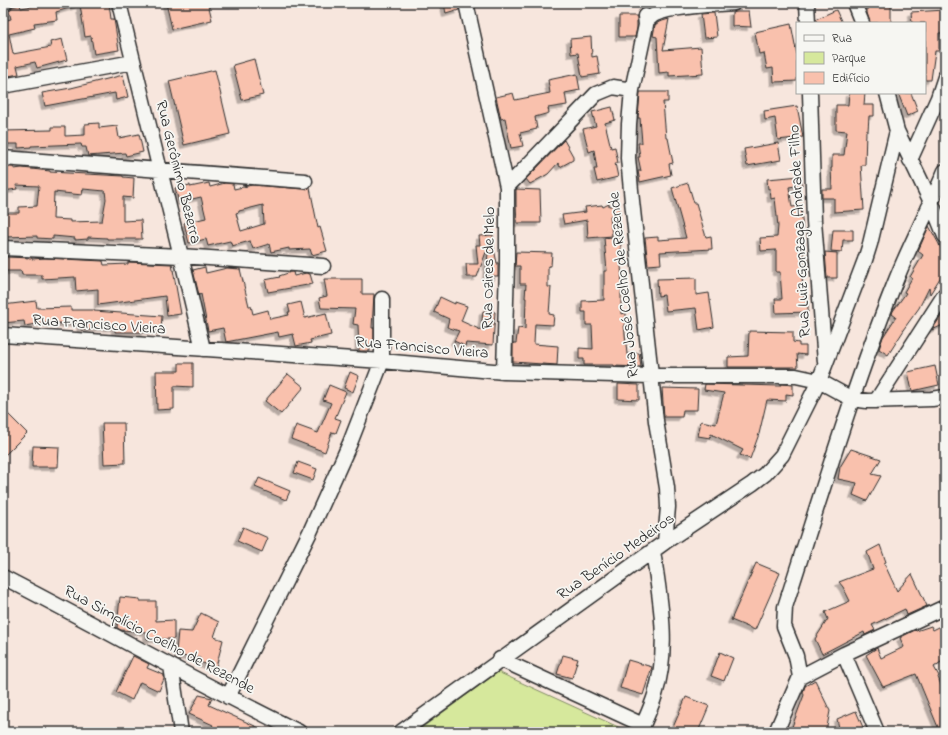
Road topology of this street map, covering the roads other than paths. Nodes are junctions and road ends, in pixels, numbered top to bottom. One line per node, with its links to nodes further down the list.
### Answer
1 (119, 3): 8 (street, Rua Gerônimo Bezerra)
2 (466, 3): 21 (street, Rua Ozires de Melo)
3 (734, 3): 11 (street, Rua José Coelho de Rezende)
4 (808, 3): 6 (street)
5 (854, 3): 7 (street)
6 (808, 22)
7 (862, 22)
8 (133, 62): 10 (street); 18 (street, Rua Gerônimo Bezerra)
9 (945, 77): 14 (street)
10 (3, 86)
11 (632, 90): 21 (street); 34 (street, Rua José Coelho de Rezende)
12 (810, 94): 32 (street, Rua Luiz Gonzaga Andrade Filho)
13 (887, 94): 15 (street)
14 (941, 96): 17 (street)
15 (897, 131): 17 (street); 32 (street, Rua Benício Medeiros)
16 (3, 158): 18 (street)
17 (910, 160): 22 (street)
18 (160, 170): 20 (street); 25 (street, Rua Gerônimo Bezerra)
19 (945, 171): 22 (street)
20 (304, 181)
21 (506, 187): 33 (street, Rua Ozires de Melo)
22 (932, 204): 23 (street); 37 (street)
23 (945, 236)
24 (3, 248): 25 (street)
25 (181, 256): 26 (street); 30 (street, Rua Gerônimo Bezerra)
26 (324, 266)
27 (945, 294): 38 (street)
28 (382, 299): 31 (street)
29 (3, 335): 30 (street, Rua Francisco Vieira)
30 (203, 349): 31 (street, Rua Francisco Vieira)
31 (382, 361): 33 (street, Rua Francisco Vieira); 47 (street)
32 (825, 367): 35 (street, Rua Benício Medeiros)
33 (504, 372): 34 (street, Rua Francisco Vieira)
34 (651, 376): 35 (street, Rua Francisco Vieira); 39 (street, Rua José Coelho de Rezende)
35 (820, 381): 37 (street, Rua Francisco Vieira); 39 (street, Rua Benício Medeiros)
36 (945, 397): 38 (street)
37 (852, 399): 38 (street); 46 (street)
38 (876, 402)
39 (665, 542): 40 (street, Rua Benício Medeiros)
40 (653, 551): 44 (street, Rua Benício Medeiros); 48 (street)
41 (3, 577): 45 (street, Rua Simplício Coelho de Rezende)
42 (945, 607): 43 (street)
43 (844, 654): 46 (street); 53 (street)
44 (500, 660): 48 (street); 51 (street, Rua Benício Medeiros)
45 (171, 666): 47 (street, Rua Simplício Coelho de Rezende); 49 (street)
46 (800, 677): 52 (street)
47 (228, 697): 50 (street, Rua Simplício Coelho de Rezende)
48 (641, 728)
49 (181, 732)
50 (299, 732)
51 (401, 732)
52 (776, 732)
53 (877, 732)

